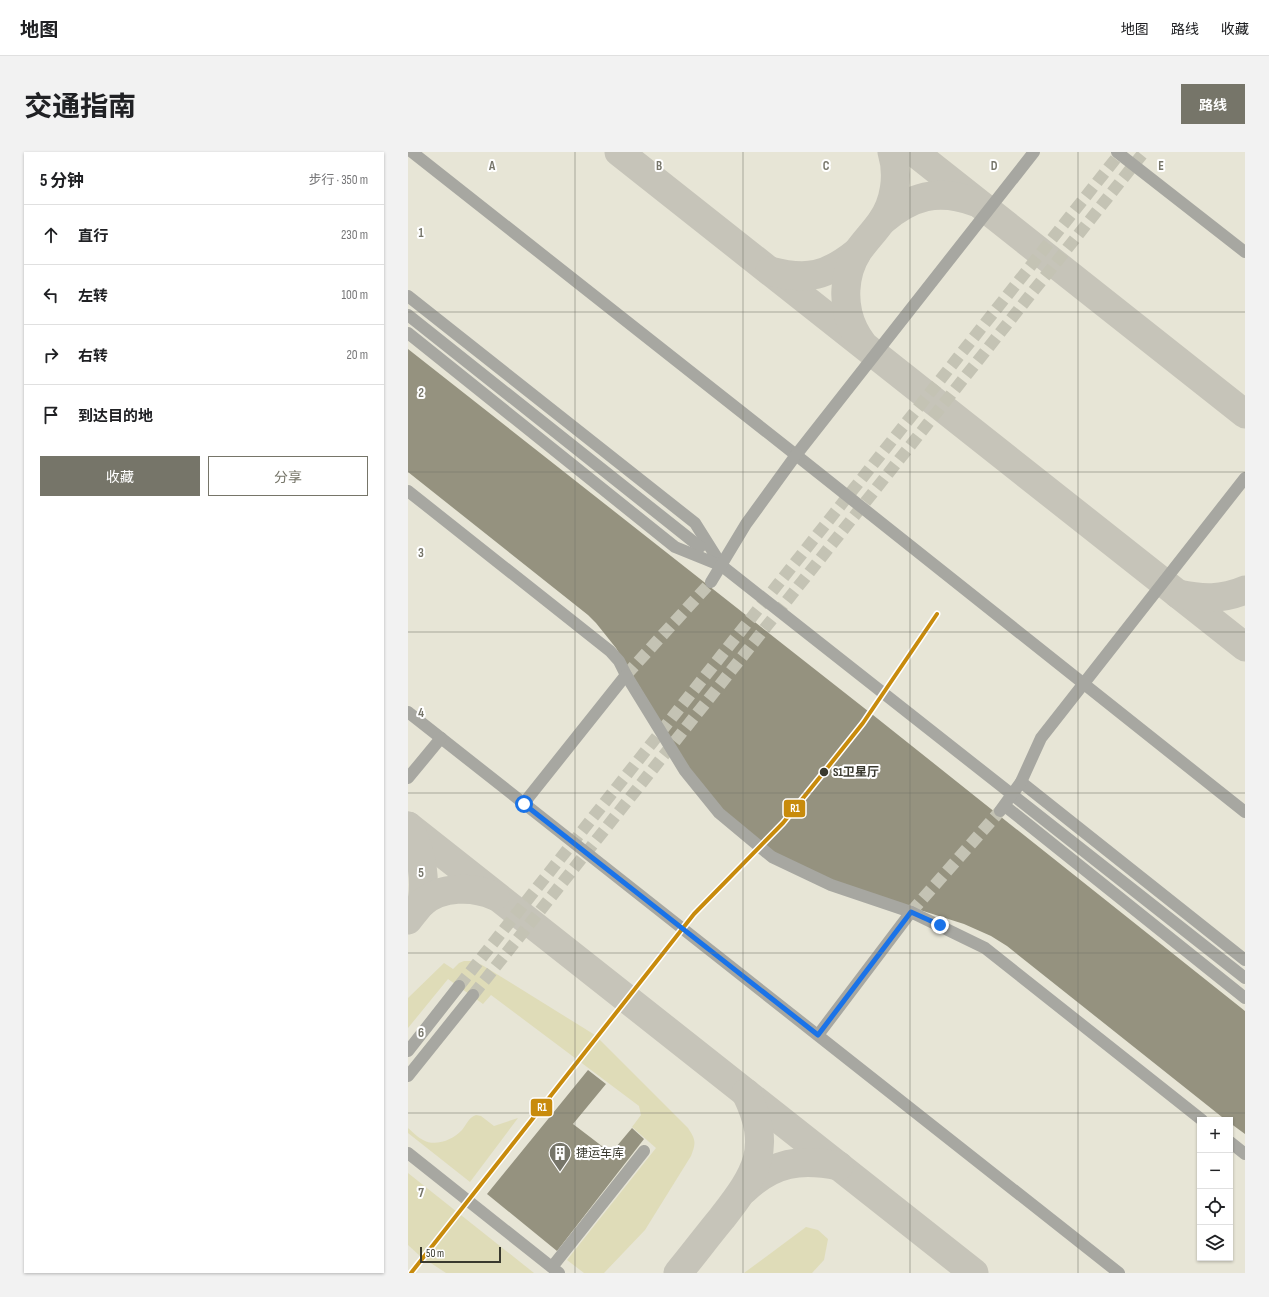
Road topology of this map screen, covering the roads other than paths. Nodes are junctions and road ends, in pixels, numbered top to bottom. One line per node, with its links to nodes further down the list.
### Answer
1 (412, 152): 8 (lane)
2 (1034, 152): 8 (lane)
3 (1117, 152): 4 (lane)
4 (1245, 252)
5 (408, 296): 12 (lane)
6 (408, 315): 11 (lane)
7 (408, 333): 12 (lane)
8 (796, 454): 12 (lane); 15 (lane)
9 (1245, 478): 15 (lane)
10 (408, 491): 14 (lane)
11 (700, 547)
12 (722, 566): 13 (lane); 20 (lane)
13 (711, 582)
14 (626, 675): 21 (lane); 23 (lane)
15 (1083, 684): 19 (lane); 22 (lane)
16 (408, 712): 17 (lane)
17 (440, 738): 18 (lane); 21 (lane)
18 (408, 778)
19 (1021, 782): 20 (lane); 24 (lane)
20 (1013, 794): 25 (lane); 28 (lane)
21 (524, 804): 29 (lane)
22 (1245, 812)
23 (911, 912): 29 (lane); 32 (lane)
24 (1245, 960)
25 (1245, 978)
26 (459, 986): 30 (lane)
27 (472, 995): 31 (lane)
28 (1245, 998)
29 (818, 1035): 38 (lane)
30 (408, 1051)
31 (408, 1076)
32 (1198, 1117)
33 (1233, 1144): 36 (lane)
34 (644, 1151): 37 (lane)
35 (408, 1153): 37 (lane)
36 (1245, 1154)
37 (556, 1270)
38 (1119, 1273)

